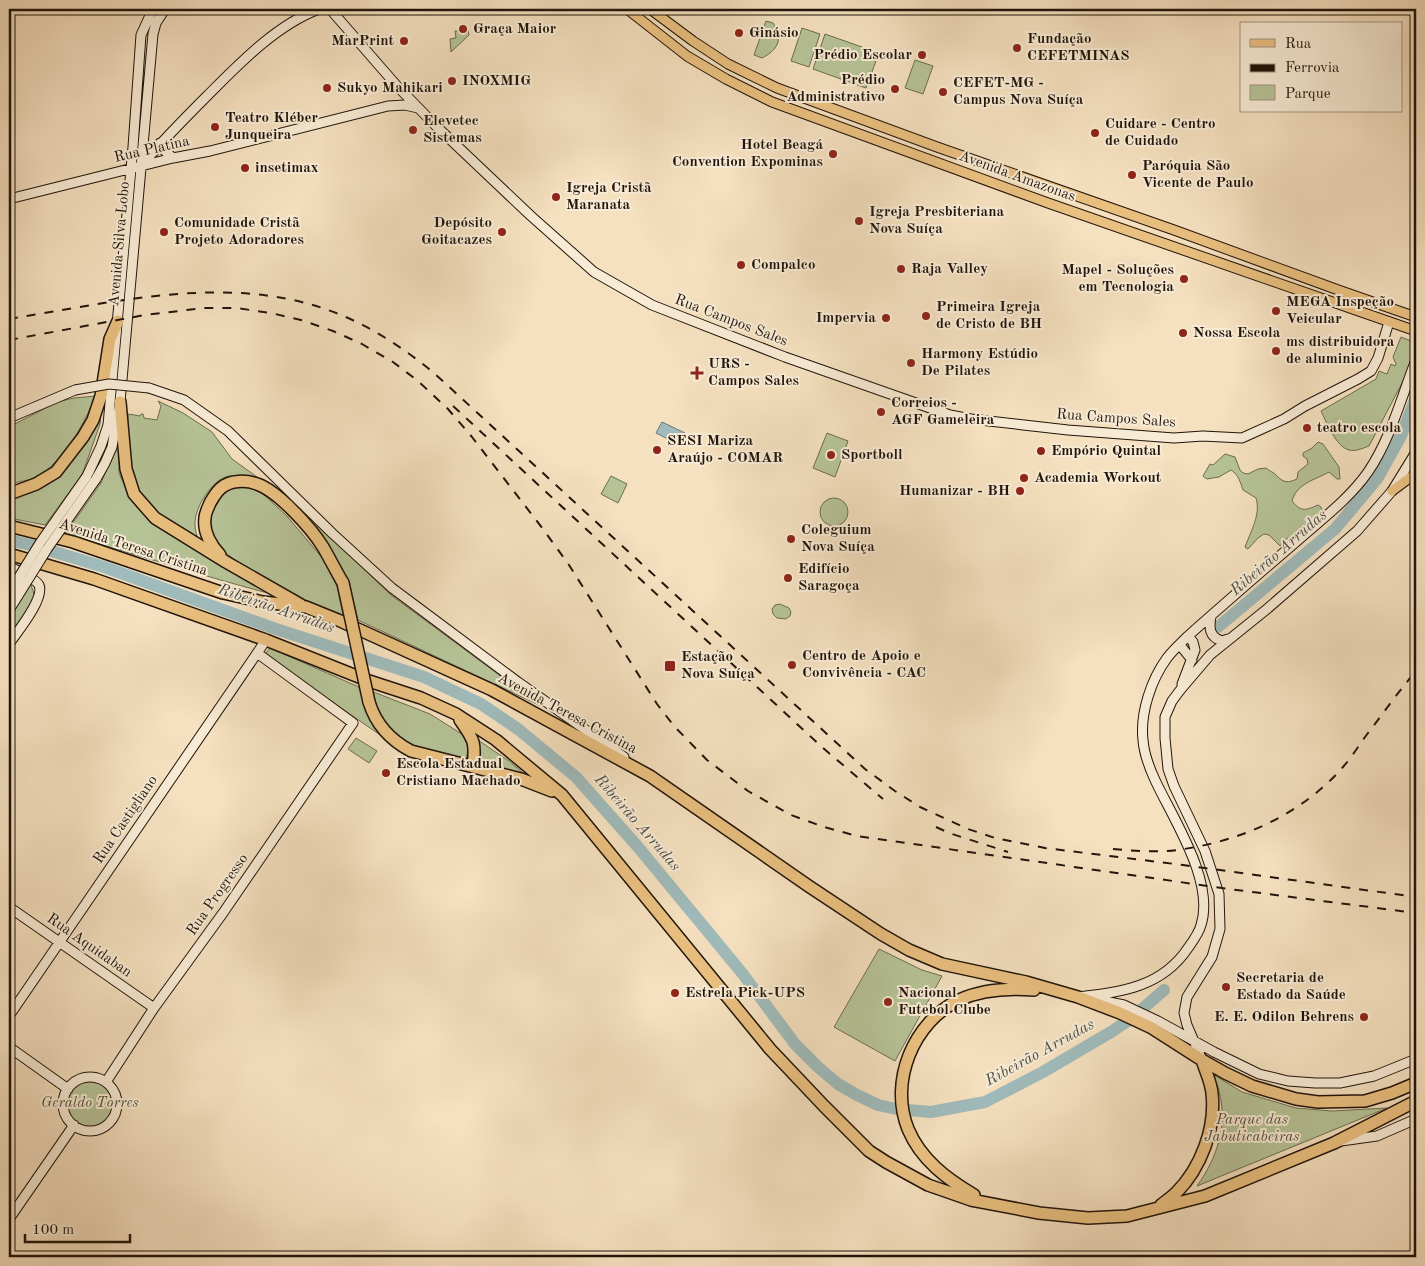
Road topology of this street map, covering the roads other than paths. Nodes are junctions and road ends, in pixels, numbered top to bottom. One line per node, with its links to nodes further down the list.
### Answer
1 (153, 9): 14 (main road, Avenida Silva Lobo)
2 (165, 9): 10 (main road, Avenida Silva Lobo)
3 (319, 9): 11 (main road)
4 (330, 9): 7 (main road, Rua Campos Sales)
5 (627, 9): 18 (main road, Avenida Amazonas)
6 (650, 9): 16 (main road, Avenida Amazonas)
7 (397, 86): 8 (main road); 9 (main road, Rua Campos Sales)
8 (388, 106): 9 (main road, Rua Platina); 12 (main road, Rua Platina)
9 (418, 108): 18 (main road, Rua Campos Sales)
10 (144, 141): 11 (main road); 13 (main road, Avenida Silva Lobo)
11 (160, 143): 12 (main road); 13 (main road)
12 (173, 158): 13 (main road, Rua Platina)
13 (140, 166): 14 (main road, Rua Platina); 21 (main road, Avenida Silva Lobo)
14 (131, 169): 15 (main road, Rua Platina); 17 (main road, Avenida Silva Lobo)
15 (9, 198)
16 (1416, 316)
17 (118, 321): 25 (main road, Avenida Silva Lobo); 26 (highway)
18 (1389, 322): 19 (main road, Avenida Amazonas)
19 (1414, 331)
20 (1416, 360): 37 (main road)
21 (120, 402): 25 (main road, Avenida Silva Lobo); 32 (highway)
22 (9, 418): 48 (main road, bridge)
23 (1416, 452): 28 (main road)
24 (1416, 473): 28 (main road)
25 (91, 478): 34 (main road, bridge); 36 (main road, bridge)
26 (36, 484): 27 (main road); 29 (highway)
27 (9, 487)
28 (1392, 491): 39 (main road)
29 (9, 494)
30 (9, 526): 35 (highway, Avenida Teresa Cristina)
31 (11, 555): 40 (highway)
32 (226, 562): 35 (highway); 47 (highway, bridge)
33 (9, 567): 41 (main road)
34 (9, 593)
35 (306, 608): 48 (highway, Avenida Teresa Cristina)
36 (9, 610)
37 (1211, 616): 38 (main road); 39 (main road)
38 (1188, 636): 42 (main road); 44 (main road)
39 (1231, 638): 45 (main road)
40 (266, 640): 43 (main road, Rua Castigliano); 46 (highway)
41 (9, 644)
42 (1180, 645): 44 (main road); 52 (main road)
43 (257, 654): 51 (main road, Rua Castigliano); 53 (main road, Rua Progresso)
44 (1192, 660): 45 (main road)
45 (1180, 689): 56 (main road)
46 (456, 714): 47 (highway); 49 (highway)
47 (473, 767): 49 (highway)
48 (650, 776): 52 (highway, Avenida Teresa Cristina)
49 (562, 795): 67 (highway)
50 (9, 906): 51 (main road, Rua Aquidaban)
51 (59, 941): 53 (main road, Rua Aquidaban); 54 (main road, Rua Castigliano)
52 (1078, 997): 55 (highway); 67 (highway)
53 (154, 1008): 60 (main road, Rua Progresso)
54 (9, 1016)
55 (1155, 1024): 56 (main road); 59 (highway)
56 (1194, 1041): 58 (main road); 59 (main road)
57 (9, 1047): 62 (main road)
58 (1416, 1059)
59 (1202, 1060): 61 (highway); 68 (highway)
60 (106, 1082): 62 (main road); 65 (main road)
61 (1416, 1083)
62 (68, 1089): 65 (main road)
63 (1416, 1101): 66 (highway)
64 (1416, 1119): 66 (main road)
65 (74, 1125): 69 (main road)
66 (1334, 1143): 68 (highway)
67 (986, 1203): 68 (highway)
68 (1158, 1207)
69 (9, 1220)

